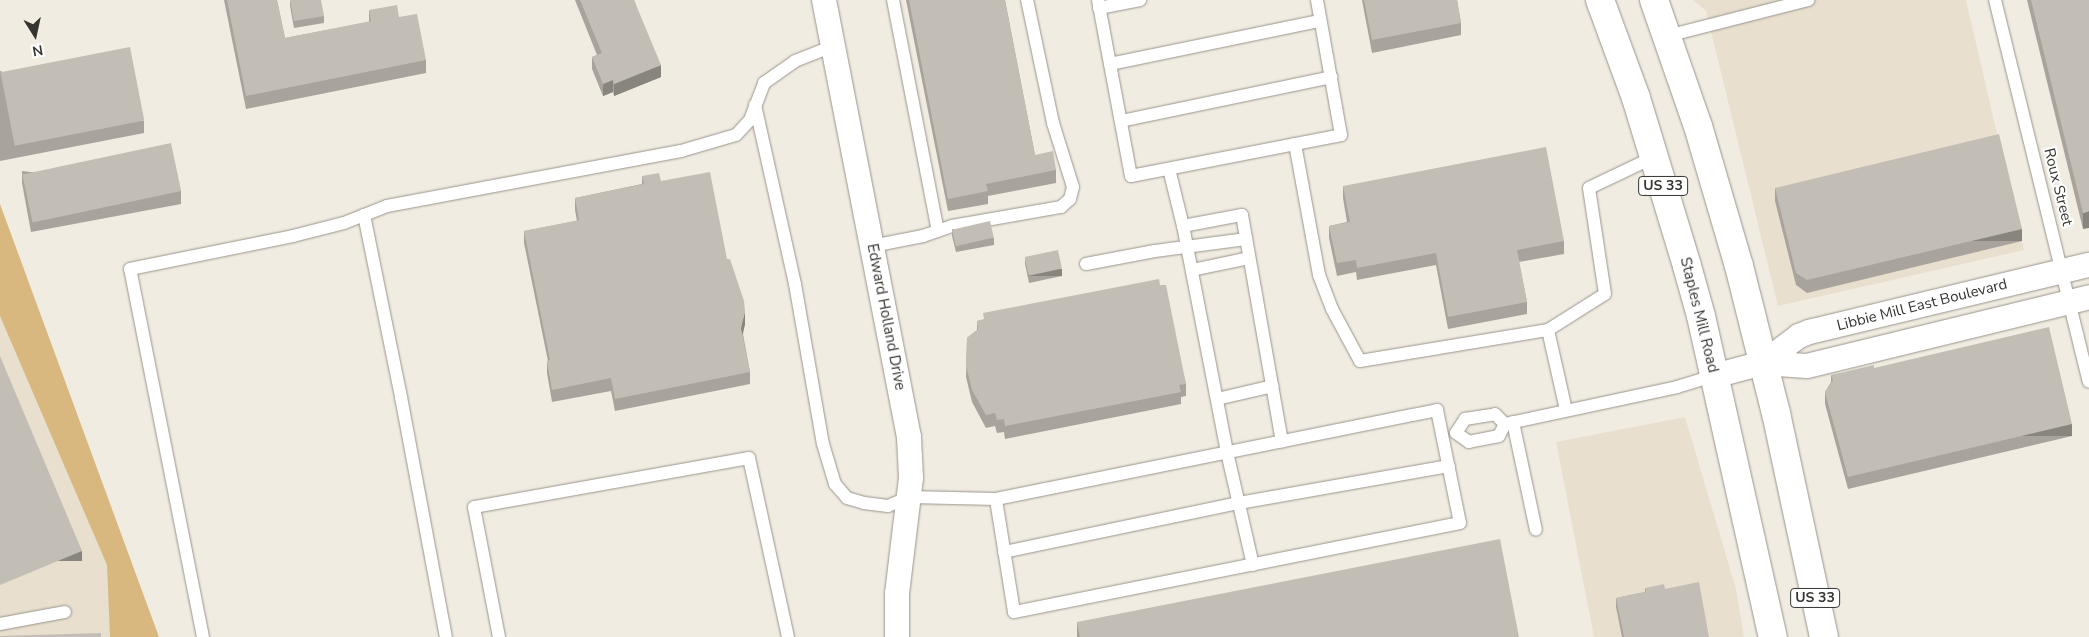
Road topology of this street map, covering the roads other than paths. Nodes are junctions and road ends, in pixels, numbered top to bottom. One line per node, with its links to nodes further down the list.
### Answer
1 (824, 0): 13 (street, Edward Holland Drive)
2 (893, 0): 23 (lane)
3 (1027, 0): 23 (lane)
4 (1140, 0): 10 (lane)
5 (1316, 0): 11 (lane)
6 (1600, 0): 19 (main road, Staples Mill Road / US 33)
7 (1654, 0): 12 (main road, US 33)
8 (1808, 0): 12 (lane)
9 (1995, 0): 31 (lane, Roux Street)
10 (1099, 4): 14 (lane)
11 (1320, 21): 14 (lane); 15 (lane)
12 (1667, 36): 34 (main road, US 33)
13 (833, 46): 16 (lane); 25 (street, Edward Holland Drive)
14 (1110, 64): 17 (lane)
15 (1331, 77): 17 (lane); 18 (lane)
16 (756, 105): 21 (lane); 46 (lane)
17 (1121, 121): 20 (lane)
18 (1295, 144): 20 (lane); 33 (lane)
19 (1654, 157): 33 (lane); 35 (main road, Staples Mill Road / US 33)
20 (1169, 169): 22 (lane)
21 (364, 215): 54 (lane); 55 (lane)
22 (1183, 226): 24 (lane); 26 (lane)
23 (938, 231): 25 (lane)
24 (1246, 239): 26 (lane); 27 (lane)
25 (872, 246): 46 (street, Edward Holland Drive)
26 (1188, 248): 28 (lane); 30 (lane)
27 (1250, 258): 30 (lane); 37 (lane)
28 (1086, 264)
29 (2089, 265): 31 (street, Libbie Mill East Boulevard)
30 (1192, 270): 38 (lane)
31 (2062, 271): 32 (lane, Roux Street); 34 (street, Libbie Mill East Boulevard)
32 (2079, 300): 34 (street, Libbie Mill East Boulevard); 36 (lane, Roux Street)
33 (1548, 330): 39 (lane)
34 (1763, 363): 35 (street, Libbie Mill East Boulevard); 60 (main road, US 33)
35 (1714, 376): 39 (lane); 59 (main road, Staples Mill Road / US 33)
36 (2089, 382)
37 (1273, 386): 38 (lane); 43 (lane)
38 (1217, 399): 44 (lane)
39 (1566, 410): 40 (lane)
40 (1509, 423): 41 (lane); 41 (lane); 49 (lane)
41 (1456, 433): 42 (lane)
42 (1443, 436): 43 (lane); 45 (lane)
43 (1282, 441): 44 (lane)
44 (1227, 452): 47 (lane); 48 (lane)
45 (1449, 466): 48 (lane); 51 (lane)
46 (909, 497): 47 (lane); 58 (street, Edward Holland Drive)
47 (996, 499): 50 (lane)
48 (1239, 503): 50 (lane); 51 (lane)
49 (1536, 530)
50 (1004, 552): 51 (lane)
51 (1253, 565)
52 (65, 612): 53 (lane)
53 (0, 624)
54 (203, 637)
55 (446, 637)
56 (499, 637): 57 (lane)
57 (788, 637)
58 (897, 637)
59 (1773, 637)
60 (1824, 637)

